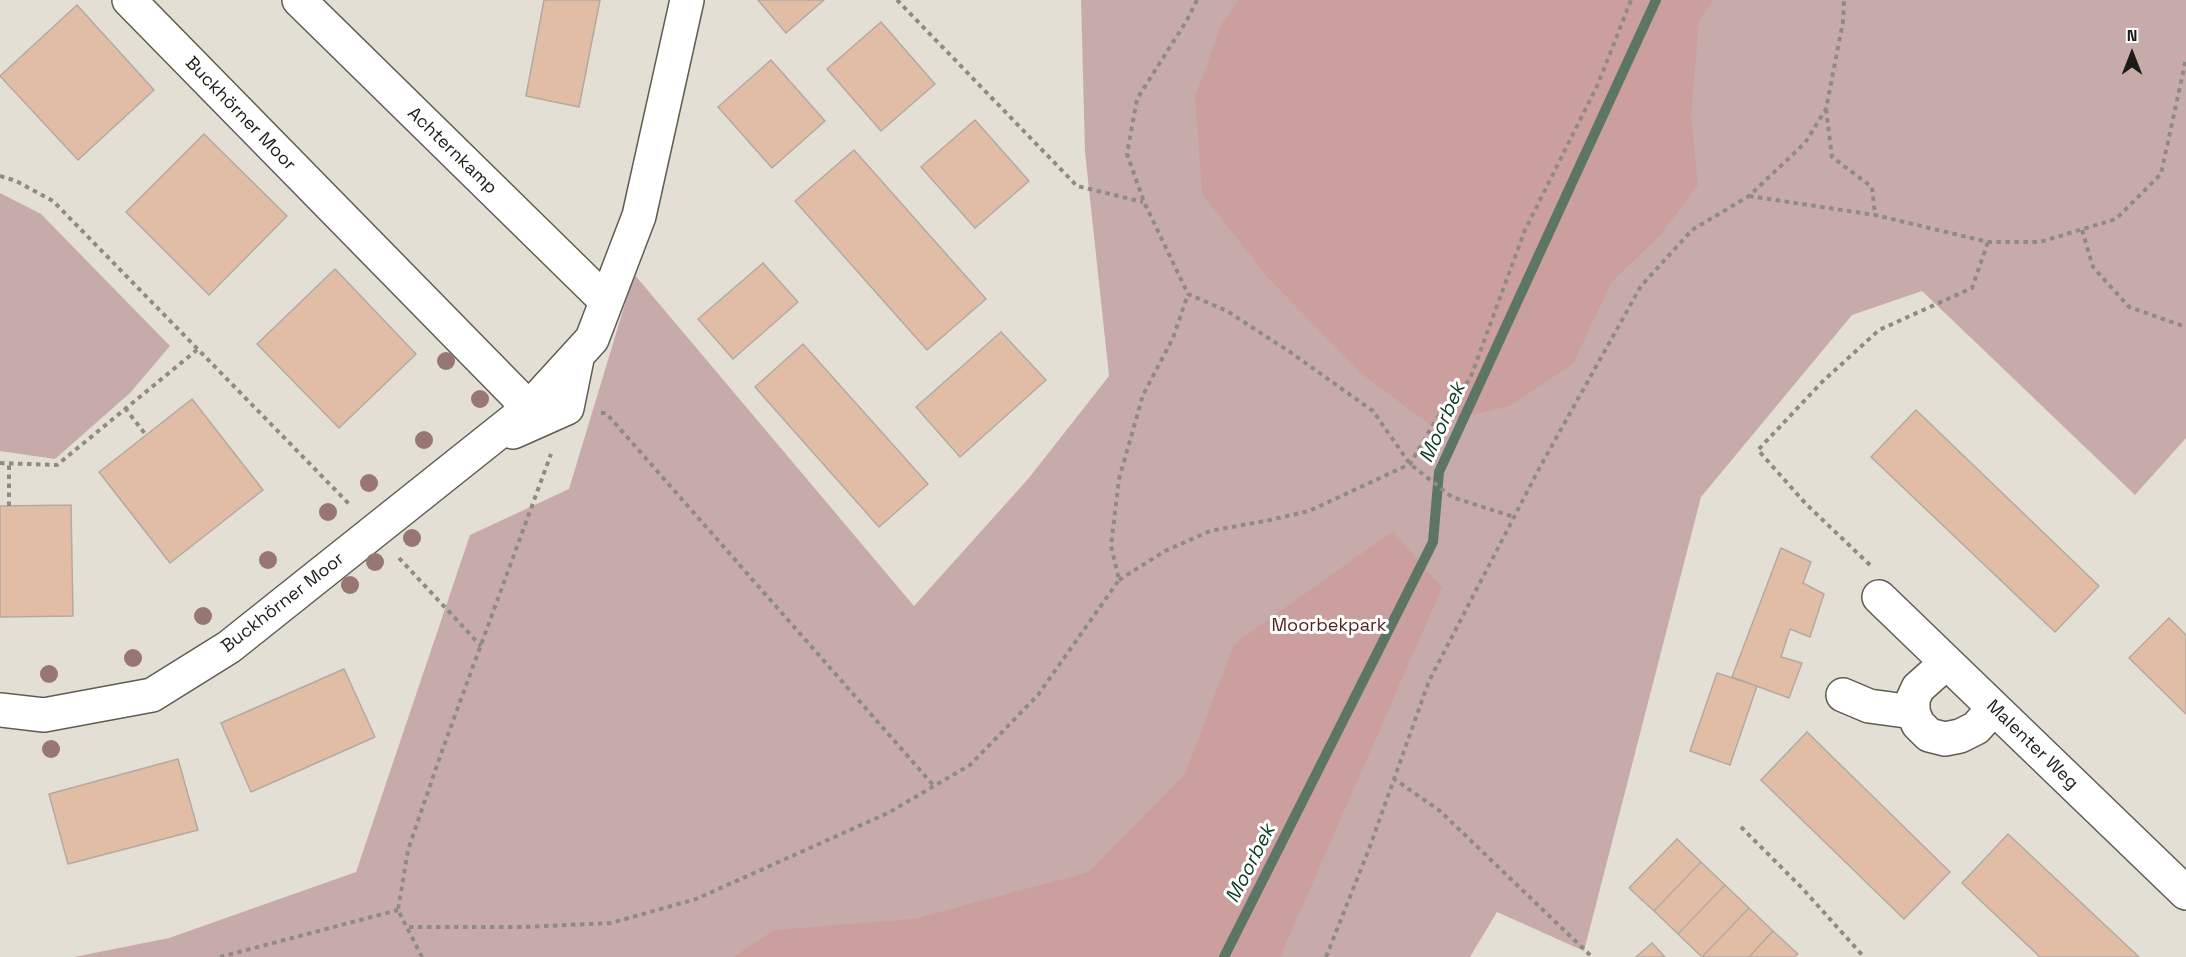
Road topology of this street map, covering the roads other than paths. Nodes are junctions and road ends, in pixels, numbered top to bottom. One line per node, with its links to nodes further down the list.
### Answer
1 (129, 0): 6 (street, Buckhörner Moor)
2 (299, 0): 4 (street, Achternkamp)
3 (687, 0): 4 (street, Buckhörner Moor)
4 (606, 301): 5 (street, Buckhörner Moor)
5 (578, 354): 6 (street, Buckhörner Moor); 7 (street)
6 (529, 408): 7 (street, Buckhörner Moor)
7 (482, 445): 12 (street, Buckhörner Moor)
8 (1879, 597): 9 (street, Malenter Weg)
9 (1946, 663): 11 (street, Malenter Weg); 13 (street)
10 (1843, 695): 13 (street)
11 (1994, 709): 13 (street); 14 (street, Malenter Weg)
12 (0, 710)
13 (1913, 712)
14 (2186, 893)

